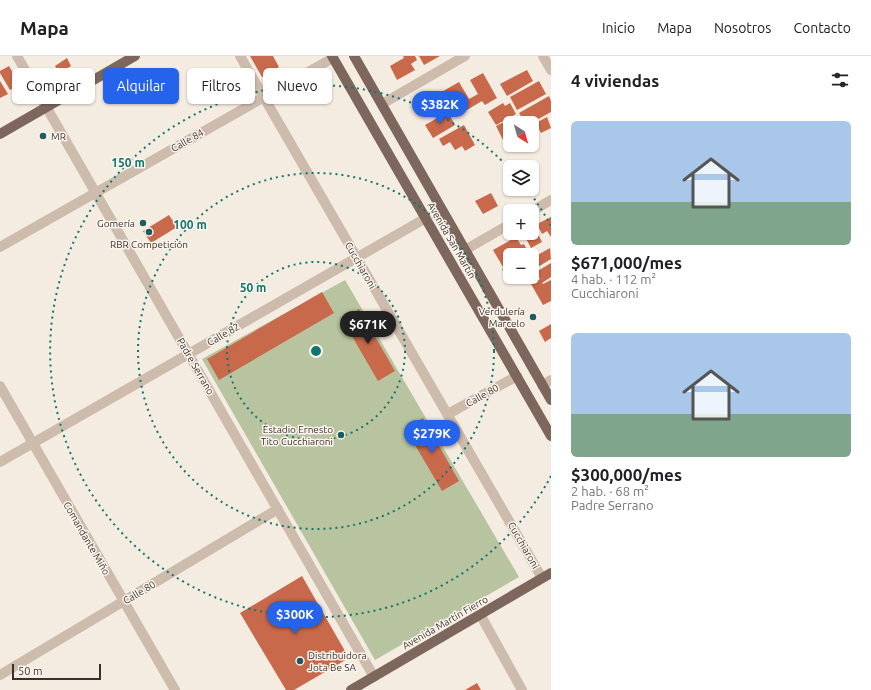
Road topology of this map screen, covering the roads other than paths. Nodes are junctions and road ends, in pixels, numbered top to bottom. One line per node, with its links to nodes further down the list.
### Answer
1 (16, 56): 13 (street, Padre Serrano)
2 (135, 56): 13 (main road)
3 (240, 56): 10 (street, Cucchiaroni)
4 (354, 56): 12 (main road, Avenida San Martín)
5 (465, 56): 12 (street)
6 (543, 56): 9 (street)
7 (332, 57): 8 (street, Calle 84); 18 (main road, Avenida San Martín)
8 (313, 68)
9 (551, 70)
10 (263, 96): 15 (street, Calle 84)
11 (268, 104): 22 (street, Cucchiaroni)
12 (382, 104): 21 (main road, Avenida San Martín)
13 (47, 108): 14 (main road); 15 (street, Padre Serrano)
14 (0, 134)
15 (95, 193): 20 (street, Calle 84); 23 (street, Padre Serrano)
16 (551, 200): 17 (street)
17 (539, 207)
18 (426, 218): 22 (street, Calle 82); 24 (main road, Avenida San Martín)
19 (503, 228): 21 (street)
20 (0, 247)
21 (465, 250): 25 (main road, Avenida San Martín)
22 (356, 257): 23 (street, Calle 82); 28 (street, Cucchiaroni)
23 (188, 354): 30 (street, Calle 82); 32 (street, Padre Serrano)
24 (517, 376): 28 (street, Calle 80); 29 (main road, Avenida San Martín)
25 (547, 382): 27 (main road, Avenida San Martín)
26 (0, 386): 30 (street, Comandante Miño)
27 (551, 400)
28 (448, 414): 33 (street, Cucchiaroni)
29 (551, 436)
30 (32, 443): 31 (street, Calle 82); 34 (street, Comandante Miño)
31 (0, 462)
32 (278, 509): 34 (street, Calle 80); 37 (street, Padre Serrano)
33 (547, 576): 35 (main road, Avenida Martín Fierro)
34 (124, 601): 36 (street, Calle 80); 38 (street, Comandante Miño)
35 (481, 616): 37 (main road, Avenida Martín Fierro); 40 (street)
36 (0, 675)
37 (374, 677): 39 (main road, Avenida Martín Fierro)
38 (175, 690)
39 (351, 690)
40 (522, 690)

